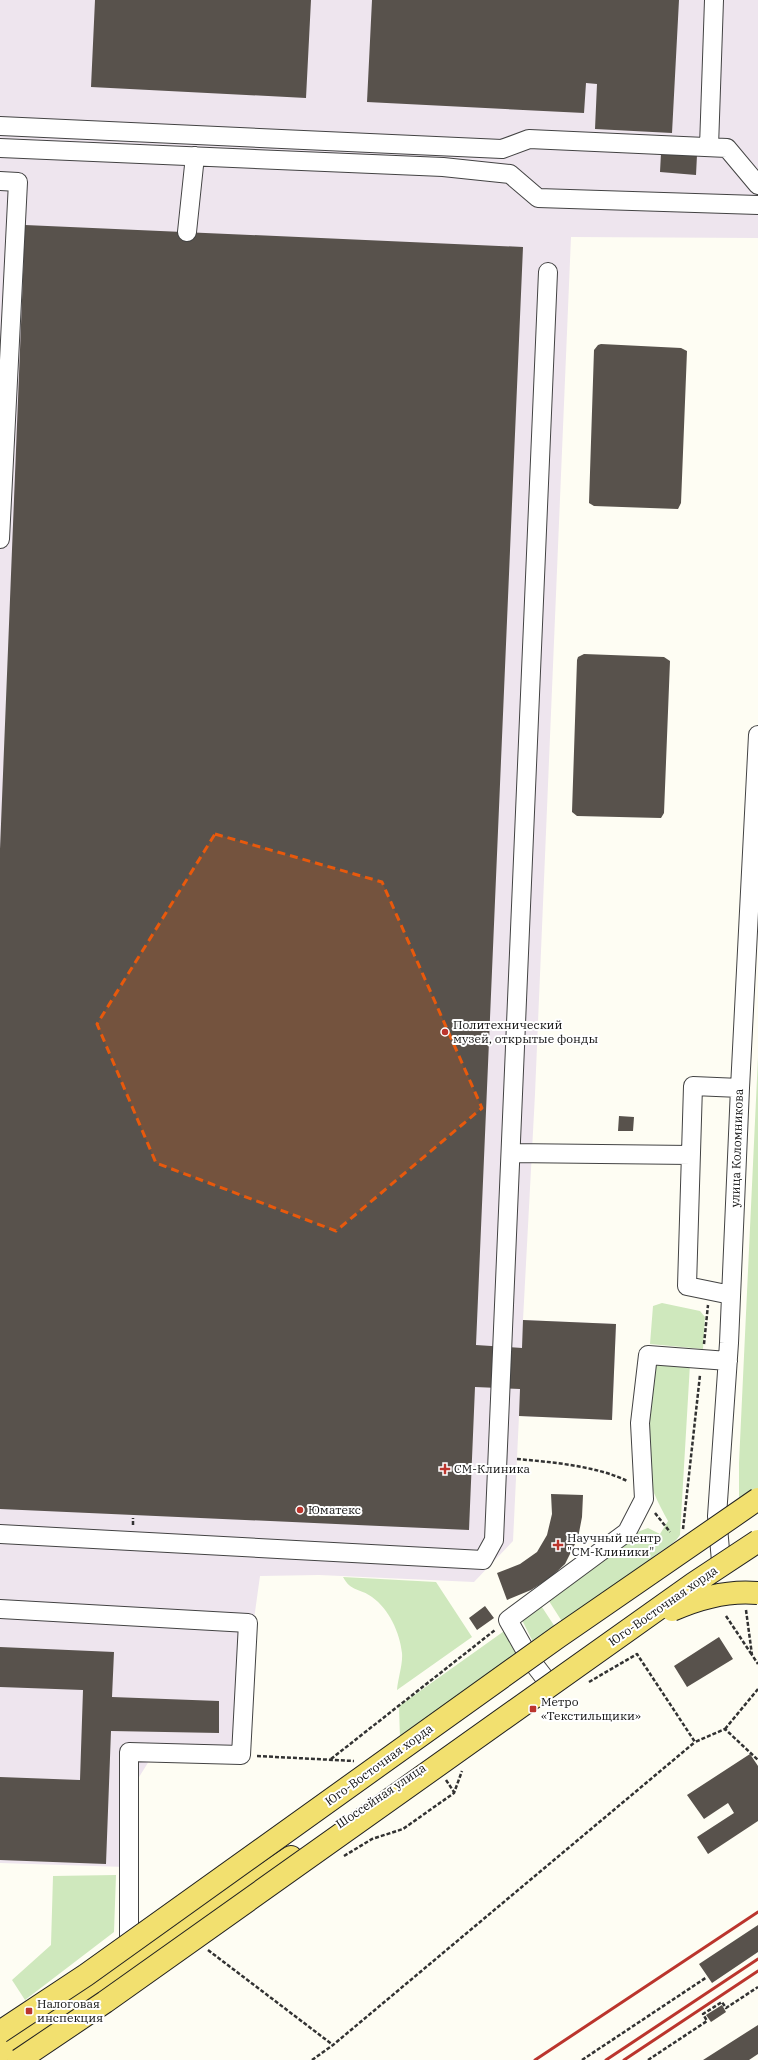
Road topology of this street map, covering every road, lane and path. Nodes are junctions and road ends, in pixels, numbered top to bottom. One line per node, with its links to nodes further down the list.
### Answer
1 (714, 0): 3 (street)
2 (0, 126): 3 (street)
3 (709, 147): 7 (street)
4 (0, 148): 5 (street)
5 (195, 156): 8 (street); 9 (street)
6 (0, 181): 11 (street)
7 (758, 185)
8 (758, 205)
9 (187, 232)
10 (548, 272): 14 (street)
11 (0, 538)
12 (758, 735): 13 (street, улица Коломникова)
13 (740, 1088): 15 (street); 17 (street, улица Коломникова)
14 (511, 1153): 15 (street); 24 (street)
15 (691, 1155): 16 (street)
16 (710, 1291): 17 (street); 18 (path)
17 (731, 1295): 19 (street, улица Коломникова)
18 (702, 1360): 19 (street); 21 (street); 25 (path)
19 (728, 1362): 28 (street, улица Коломникова)
20 (517, 1459): 21 (path)
21 (644, 1499): 23 (path); 32 (street)
22 (758, 1499): 49 (main road, Юго-Восточная хорда, bridge)
23 (670, 1532)
24 (0, 1534)
25 (682, 1536)
26 (758, 1536): 28 (main road, Шоссейная улица)
27 (758, 1541): 33 (main road, Юго-Восточная хорда, bridge)
28 (721, 1561): 36 (main road, Шоссейная улица)
29 (752, 1598): 33 (main road, bridge); 34 (path)
30 (0, 1609): 46 (street)
31 (726, 1616): 34 (path)
32 (508, 1620): 36 (street); 41 (path)
33 (630, 1629): 52 (main road, Юго-Восточная хорда, bridge)
34 (752, 1655): 35 (path)
35 (758, 1664)
36 (547, 1681): 46 (main road, Шоссейная улица)
37 (582, 1686): 40 (path)
38 (758, 1689): 39 (path)
39 (725, 1729): 40 (path); 42 (path)
40 (695, 1742): 50 (path)
41 (331, 1760)
42 (758, 1760)
43 (468, 1766): 44 (path)
44 (339, 1860)
45 (206, 1949): 50 (path)
46 (129, 1967): 51 (main road, Шоссейная улица)
47 (708, 1977): 54 (path)
48 (758, 1987): 55 (path)
49 (0, 2032)
50 (333, 2045): 53 (path)
51 (0, 2052)
52 (19, 2060)
53 (312, 2060)
54 (582, 2060)
55 (648, 2060)

